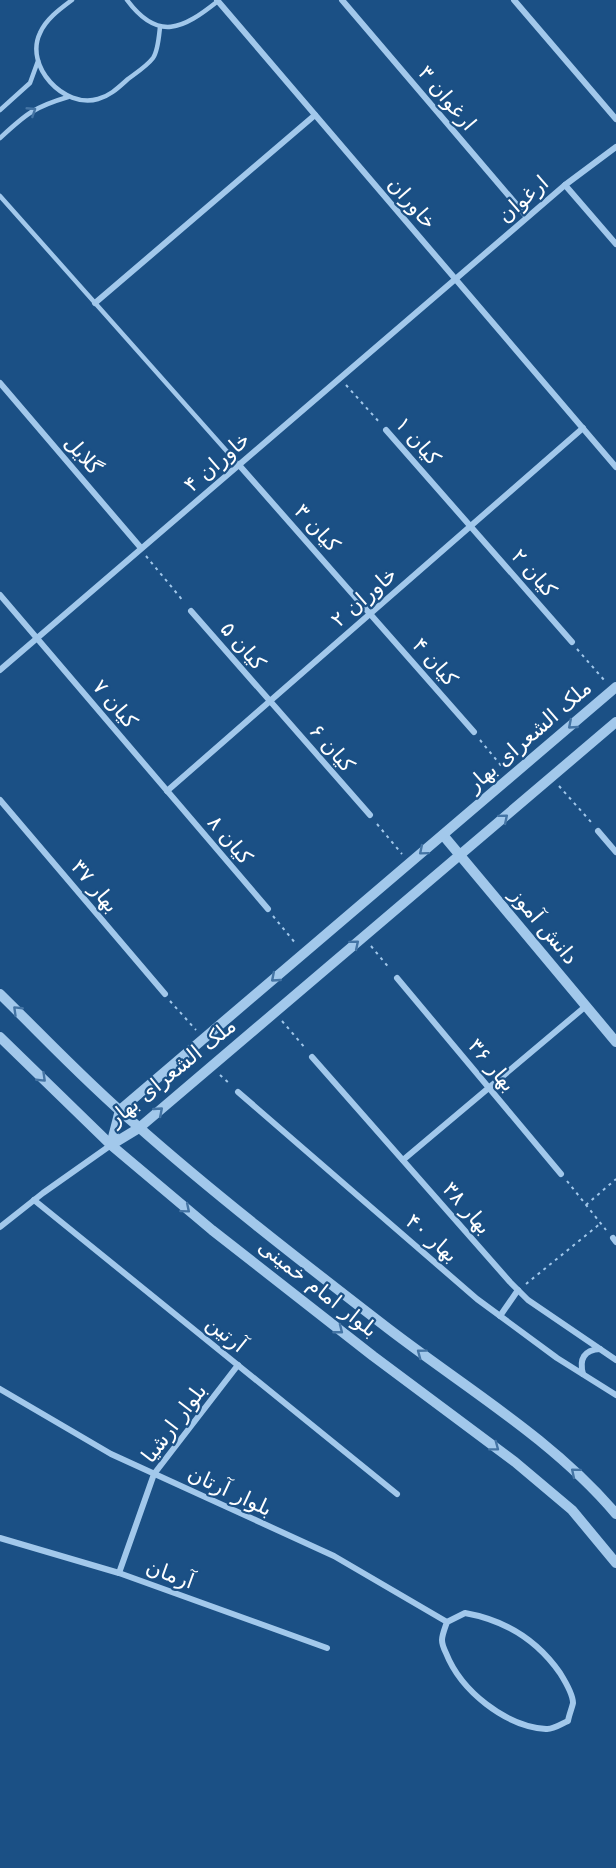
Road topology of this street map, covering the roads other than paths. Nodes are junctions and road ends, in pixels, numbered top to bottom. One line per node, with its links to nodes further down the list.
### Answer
1 (72, 0): 7 (lane)
2 (127, 0): 6 (lane)
3 (217, 0): 6 (lane); 10 (street, خاوران)
4 (342, 0): 16 (street, ارغوان ۳)
5 (514, 0): 11 (street)
6 (160, 27): 8 (lane)
7 (38, 61): 8 (lane); 9 (lane)
8 (70, 96): 12 (lane, one-way to 8)
9 (0, 110)
10 (315, 115): 18 (street, خاوران); 19 (street)
11 (616, 119)
12 (0, 138)
13 (616, 147): 14 (street, ارغوان)
14 (565, 185): 16 (street, ارغوان); 17 (street)
15 (0, 196): 19 (lane)
16 (527, 217): 18 (street, ارغوان)
17 (616, 244)
18 (455, 279): 21 (street, خاوران); 23 (street, خاوران ۴)
19 (95, 303): 23 (lane)
20 (0, 383): 26 (street, گلایل)
21 (583, 428): 24 (street, خاوران); 25 (street, خاوران ۲)
22 (386, 430): 25 (street, کیان ۱)
23 (239, 465): 26 (street, خاوران ۴); 29 (street, کیان ۳)
24 (616, 467)
25 (471, 526): 29 (street, خاوران ۲); 31 (street, کیان ۲)
26 (141, 548): 30 (street, خاوران ۴)
27 (0, 594): 30 (street, کیان ۷)
28 (192, 611): 34 (street, کیان ۵)
29 (371, 613): 34 (street, خاوران ۲); 36 (street, کیان ۴)
30 (37, 638): 32 (street, خاوران ۴); 37 (street, کیان ۷)
31 (572, 642)
32 (0, 670)
33 (614, 688): 41 (street, ملک الشعرای بهار, one-way to 41)
34 (270, 702): 37 (street, خاوران ۲); 39 (street, کیان ۶)
35 (616, 722): 43 (street, ملک الشعرای بهار, one-way to 35)
36 (474, 732)
37 (167, 791): 44 (street, کیان ۸)
38 (0, 800): 47 (street, بهار ۳۷)
39 (370, 816)
40 (598, 831): 42 (street)
41 (443, 835): 43 (street, دانش آموز); 54 (street, ملک الشعرای بهار, one-way to 54)
42 (616, 852)
43 (460, 855): 48 (street, دانش آموز); 55 (street, ملک الشعرای بهار, one-way to 43)
44 (268, 909)
45 (397, 978): 52 (street, بهار ۳۶)
46 (0, 994): 54 (street, بلوار امام خمینی, one-way to 46)
47 (165, 994)
48 (586, 1006): 50 (street, دانش آموز); 52 (street)
49 (0, 1037): 56 (street, بلوار امام خمینی, one-way to 56)
50 (616, 1042)
51 (312, 1057): 57 (street, بهار ۳۸)
52 (489, 1088): 57 (street); 58 (street, بهار ۳۶)
53 (238, 1092): 62 (street, بهار ۴۰)
54 (120, 1110): 55 (street, بلوار امام خمینی); 56 (street, ملک الشعرای بهار)
55 (139, 1128): 56 (street, ملک الشعرای بهار); 71 (street, بلوار امام خمینی, one-way to 55)
56 (111, 1145): 59 (street); 73 (street, بلوار امام خمینی, one-way to 73)
57 (403, 1160): 61 (street, بهار ۳۸)
58 (561, 1174)
59 (34, 1200): 60 (street); 65 (street, آرتین)
60 (0, 1227)
61 (519, 1290): 62 (street); 63 (street, بهار ۳۸)
62 (500, 1316): 66 (street, بهار ۴۰)
63 (600, 1349): 64 (street, بهار ۳۸); 66 (street)
64 (616, 1360)
65 (238, 1365): 69 (street, بلوار ارشیا); 70 (street, آرتین)
66 (583, 1374): 68 (street, بهار ۴۰)
67 (0, 1389): 69 (street, بلوار آرتان)
68 (616, 1395)
69 (154, 1474): 74 (street, بلوار ارشیا); 75 (street, بلوار آرتان)
70 (397, 1494)
71 (616, 1514)
72 (0, 1538): 74 (street, آرمان)
73 (616, 1563)
74 (119, 1573): 76 (street, آرمان)
75 (447, 1622): 75 (street)
76 (327, 1648)

